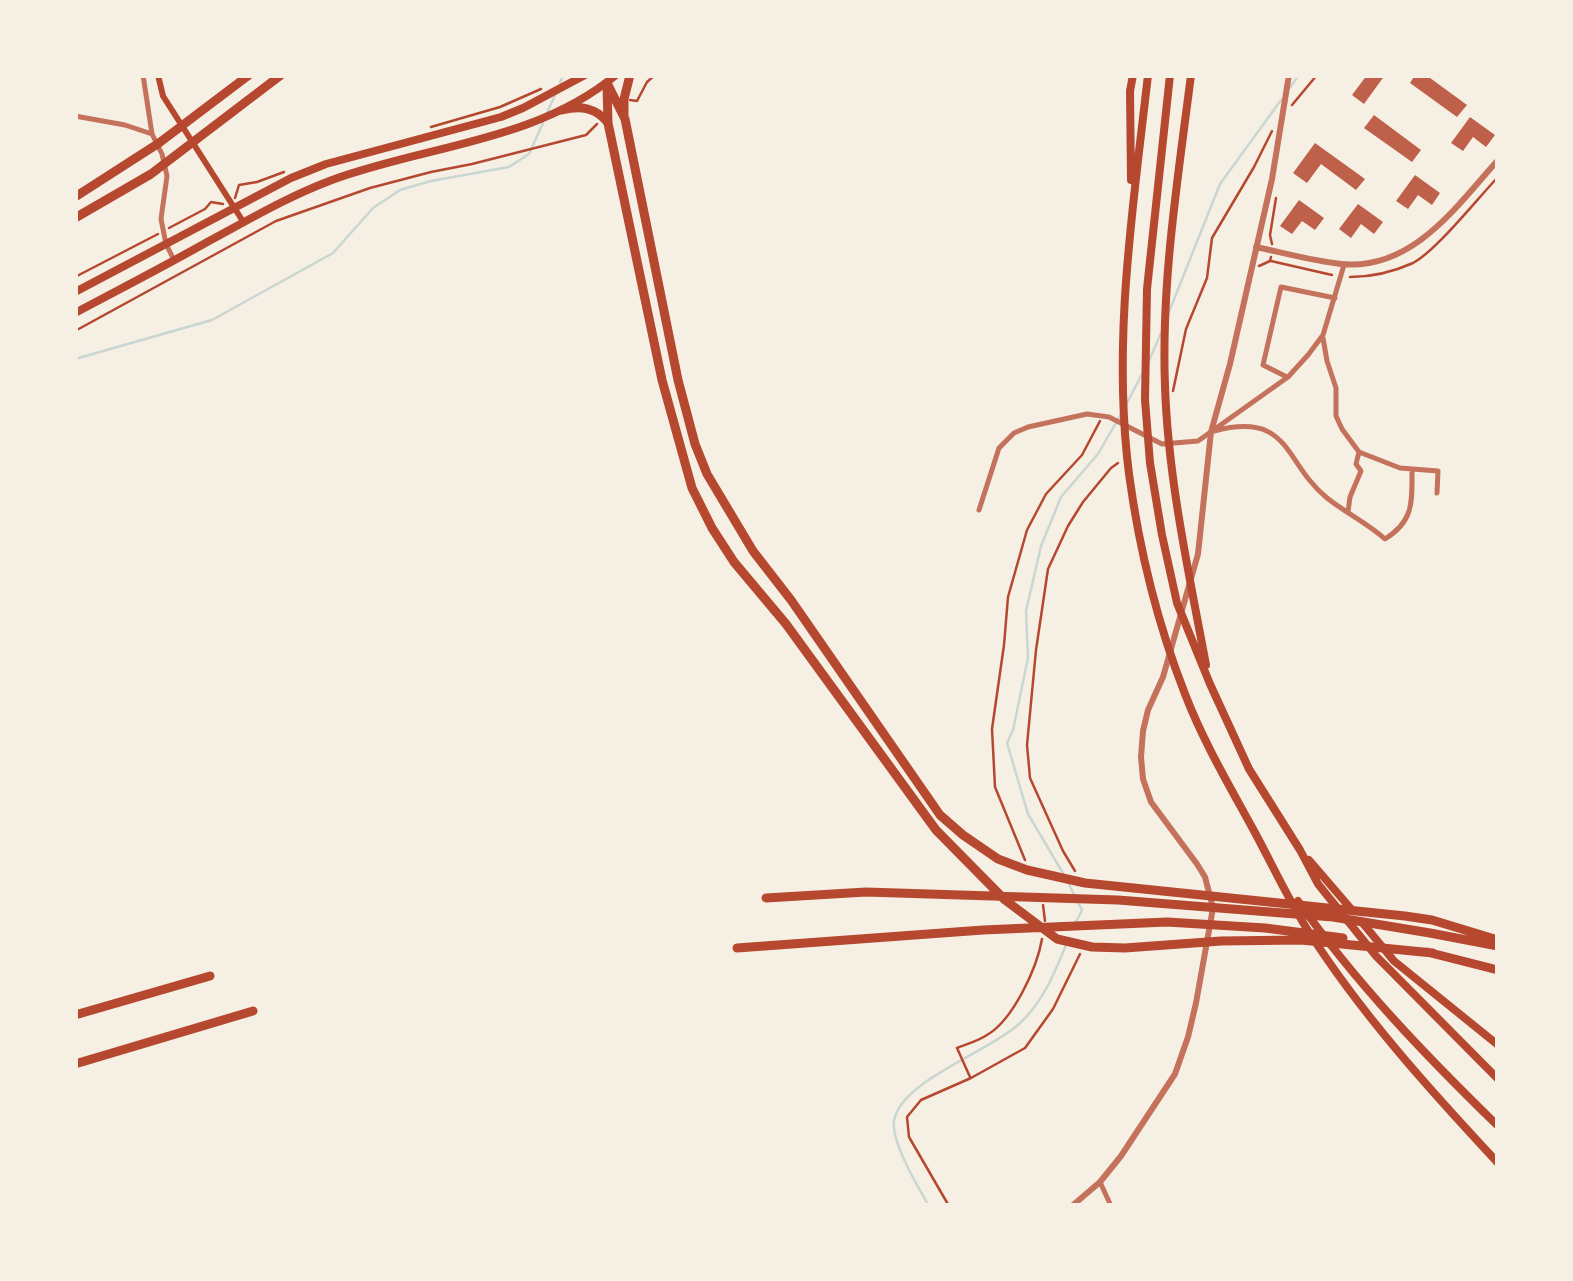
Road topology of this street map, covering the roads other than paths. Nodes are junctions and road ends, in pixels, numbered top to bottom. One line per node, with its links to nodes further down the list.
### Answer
1 (143, 75): 18 (street)
2 (158, 75): 22 (main road)
3 (249, 75): 20 (highway)
4 (281, 75): 23 (highway)
5 (586, 75): 22 (main road)
6 (616, 75): 13 (main road)
7 (630, 75): 16 (highway)
8 (1132, 75): 21 (main road)
9 (1148, 75): 21 (main road)
10 (1170, 75): 41 (main road)
11 (1191, 75): 35 (main road)
12 (1289, 75): 26 (street)
13 (604, 79): 14 (main road); 16 (highway); 17 (highway)
14 (558, 111): 17 (highway); 24 (main road)
15 (75, 116): 18 (street)
16 (625, 119): 45 (highway)
17 (608, 123): 47 (highway)
18 (152, 134): 25 (street)
19 (1498, 160): 28 (street)
20 (79, 194)
21 (1132, 206): 43 (main road)
22 (236, 208): 24 (main road); 25 (main road)
23 (75, 218)
24 (244, 222): 27 (main road)
25 (166, 244): 27 (street); 29 (main road)
26 (1256, 247): 28 (street); 34 (street)
27 (174, 260): 31 (main road)
28 (1344, 264): 30 (street)
29 (75, 292)
30 (1334, 298): 32 (street); 33 (street)
31 (75, 313)
32 (1323, 334): 33 (street); 36 (street)
33 (1288, 377): 34 (street)
34 (1211, 432): 35 (street); 40 (street); 57 (street)
35 (1166, 448): 39 (street); 41 (main road)
36 (1359, 452): 37 (street); 40 (street)
37 (1412, 471): 38 (street); 40 (street)
38 (1437, 493)
39 (979, 510)
40 (1348, 512)
41 (1210, 684): 42 (main road)
42 (1300, 850): 52 (main road); 54 (main road)
43 (1275, 869): 55 (main road); 56 (main road)
44 (766, 898): 45 (highway)
45 (1498, 943)
46 (738, 948): 47 (highway)
47 (1432, 953): 48 (highway)
48 (1498, 970)
49 (210, 976): 51 (highway)
50 (253, 1011): 53 (highway)
51 (75, 1015)
52 (1498, 1045)
53 (75, 1064)
54 (1498, 1078)
55 (1498, 1126)
56 (1498, 1163)
57 (1100, 1182): 58 (street); 59 (street)
58 (1072, 1206)
59 (1111, 1206)

